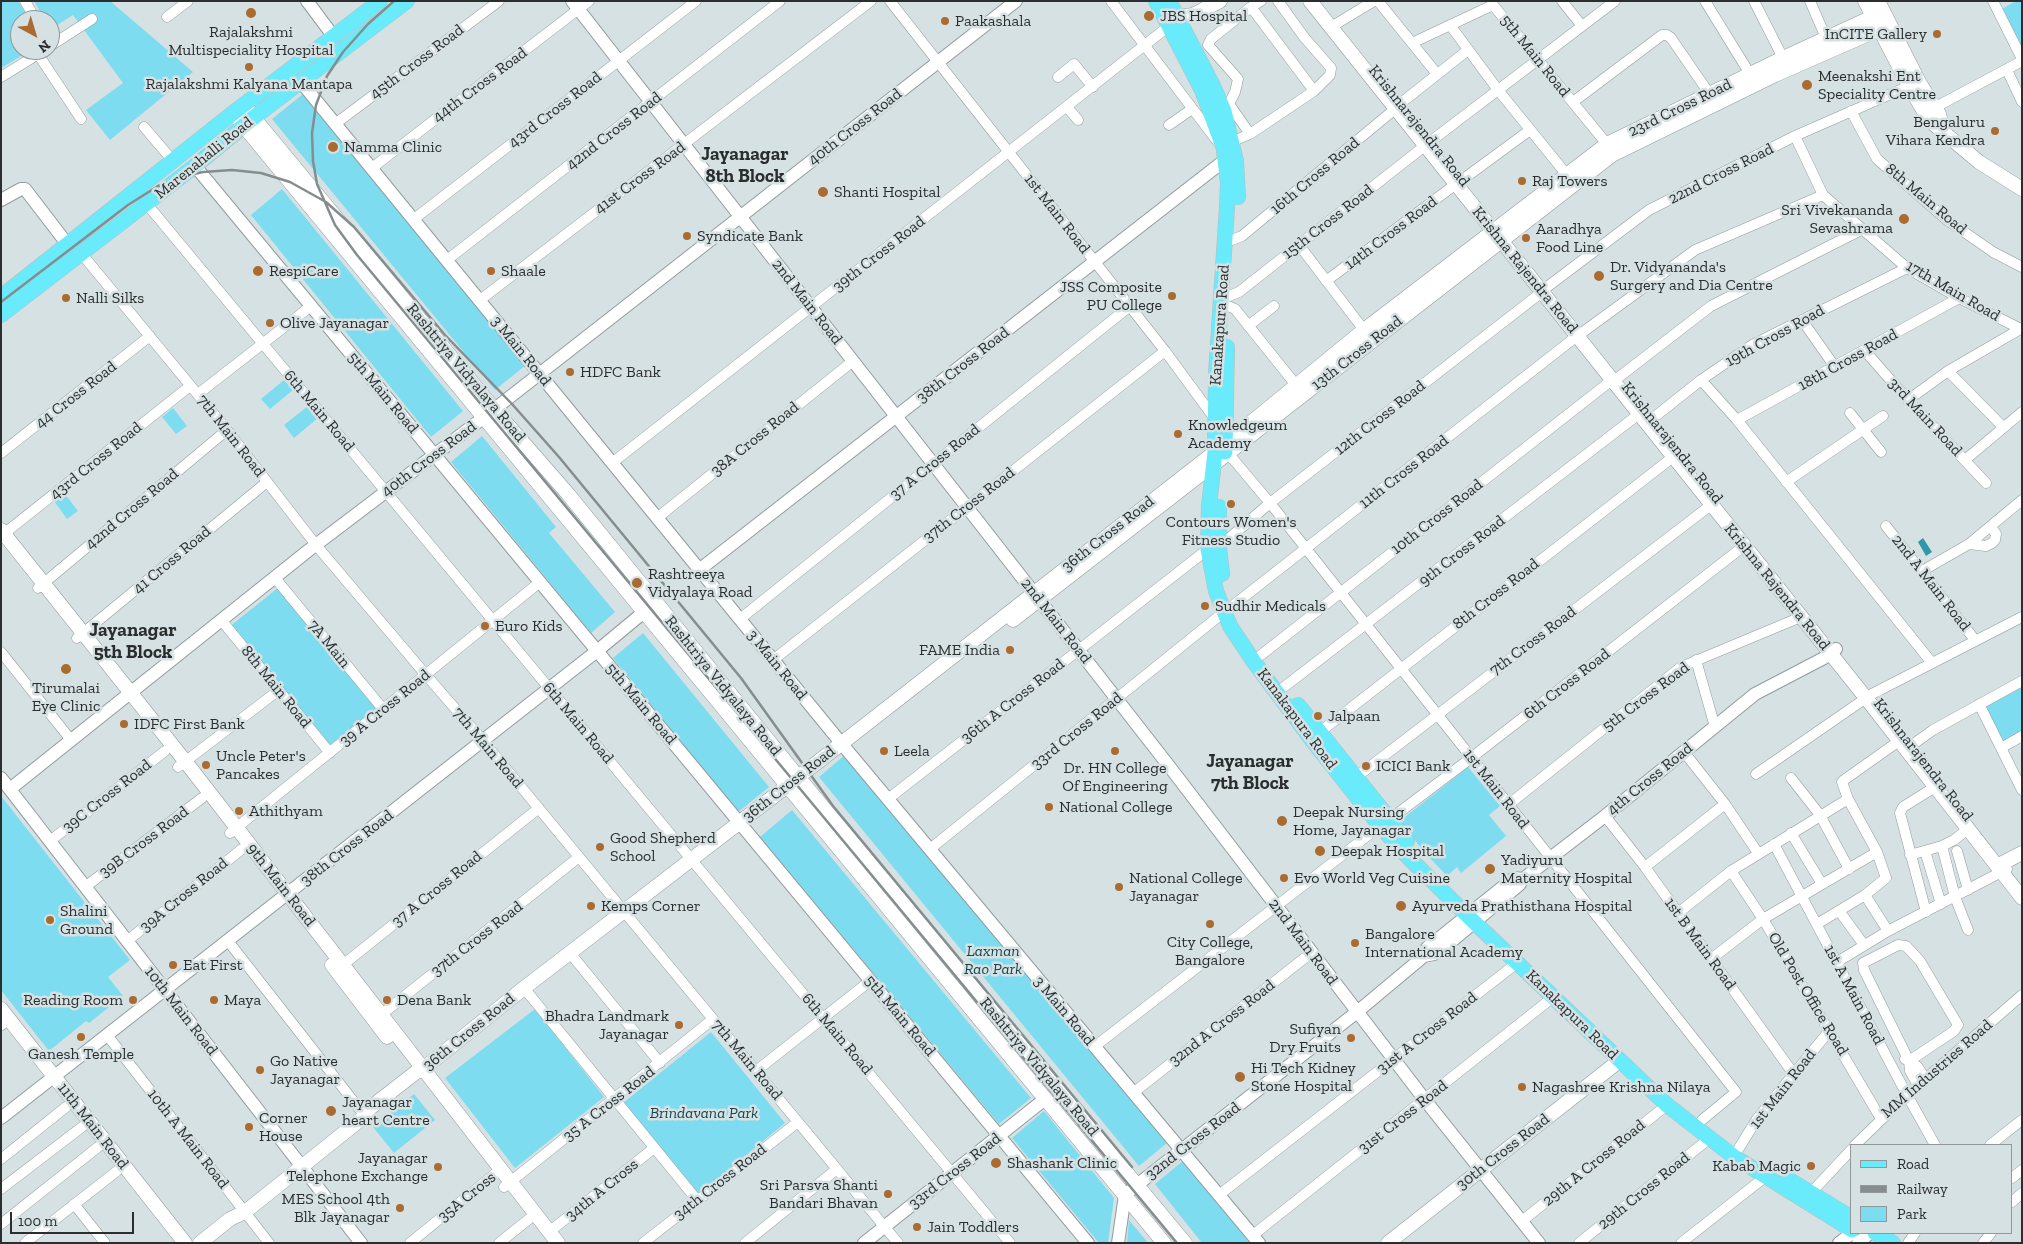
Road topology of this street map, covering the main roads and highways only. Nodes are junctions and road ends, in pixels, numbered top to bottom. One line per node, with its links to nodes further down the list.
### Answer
1 (380, 1): 14 (main road, Marenahalli Road)
2 (407, 1): 16 (main road, Marenahalli Road)
3 (1156, 1): 11 (main road, Kanakapura Road)
4 (1169, 1): 11 (main road, Kanakapura Road)
5 (1204, 1): 11 (main road)
6 (1220, 1): 11 (main road)
7 (1310, 1): 12 (main road, Krishnarajendra Road)
8 (1320, 1): 12 (main road, Krishnarajendra Road)
9 (1865, 1): 10 (main road)
10 (1881, 17): 13 (main road, 23rd Cross Road); 13 (main road, 23rd Cross Road); 15 (main road); 15 (main road)
11 (1177, 21): 18 (main road, Kanakapura Road)
12 (1334, 25): 20 (main road, Krishnarajendra Road)
13 (1713, 99): 17 (main road, 23rd Cross Road)
14 (239, 110): 16 (main road, Rashtriya Vidyalaya Road); 21 (main road, Marenahalli Road)
15 (1930, 110): 19 (main road)
16 (248, 122): 22 (main road, Marenahalli Road); 23 (main road, Rashtriya Vidyalaya Road)
17 (1611, 149): 20 (main road, 23rd Cross Road); 20 (main road, 23rd Cross Road)
18 (1227, 150): 25 (main road, Kanakapura Road); 25 (main road, Kanakapura Road)
19 (2022, 189)
20 (1500, 234): 24 (main road, Krishna Rajendra Road); 26 (main road, 13th Cross Road); 26 (main road, 13th Cross Road)
21 (1, 297)
22 (1, 315)
23 (489, 414): 33 (main road, Rashtriya Vidyalaya Road); 33 (main road, Rashtriya Vidyalaya Road)
24 (1646, 416): 29 (main road, Krishnarajendra Road); 29 (main road, Krishna Rajendra Road)
25 (1220, 421): 26 (main road, Kanakapura Road)
26 (1220, 454): 28 (main road, Kanakapura Road); 33 (main road, 36th Cross Road)
27 (2, 536): 30 (main road, 9th Main Road)
28 (1227, 610): 34 (main road, Kanakapura Road); 34 (main road, Kanakapura Road)
29 (1833, 651): 31 (main road, Krishna Rajendra Road)
30 (127, 695): 32 (main road, 9th Main Road); 32 (main road, 9th Main Road)
31 (1906, 743): 37 (main road, Krishnarajendra Road); 37 (main road, Krishna Rajendra Road)
32 (181, 764): 35 (main road, 9th Main Road); 35 (main road, 9th Main Road)
33 (795, 784): 45 (main road, 36th Cross Road); 58 (main road, Rashtriya Vidyalaya Road); 59 (main road, Rashtriya Vidyalaya Road)
34 (1385, 823): 41 (main road, Kanakapura Road)
35 (233, 831): 39 (main road, 9th Main Road); 39 (main road, 9th Main Road)
36 (2022, 853): 37 (main road)
37 (2002, 867): 38 (main road, Krishnarajendra Road); 40 (main road, Krishna Rajendra Road)
38 (2022, 885)
39 (284, 897): 45 (main road, 9th Main Road)
40 (2022, 898)
41 (1475, 916): 44 (main road, Kanakapura Road); 48 (main road, Kanakapura Road)
42 (1, 1009): 46 (main road, 11th Main Road)
43 (1, 1024): 46 (main road, 11th Main Road)
44 (1619, 1061): 48 (main road, Kanakapura Road); 60 (main road, 30th Cross Road)
45 (421, 1074): 47 (main road, 9th Main Road); 49 (main road, 36th Cross Road)
46 (51, 1079): 54 (main road, 11th Main Road); 55 (main road, 11th Main Road)
47 (507, 1184): 53 (main road, 9th Main Road); 53 (main road, 9th Main Road)
48 (1808, 1196): 50 (main road, Kanakapura Road); 51 (main road, Kanakapura Road)
49 (245, 1212): 56 (main road, 36th Cross Road); 57 (main road, 36th Cross Road)
50 (1850, 1217)
51 (1850, 1226)
52 (1863, 1235): 61 (main road, Kanakapura Road)
53 (552, 1239)
54 (173, 1243)
55 (185, 1243)
56 (200, 1243)
57 (212, 1243)
58 (1164, 1243)
59 (1185, 1243)
60 (1388, 1243)
61 (1893, 1243)

